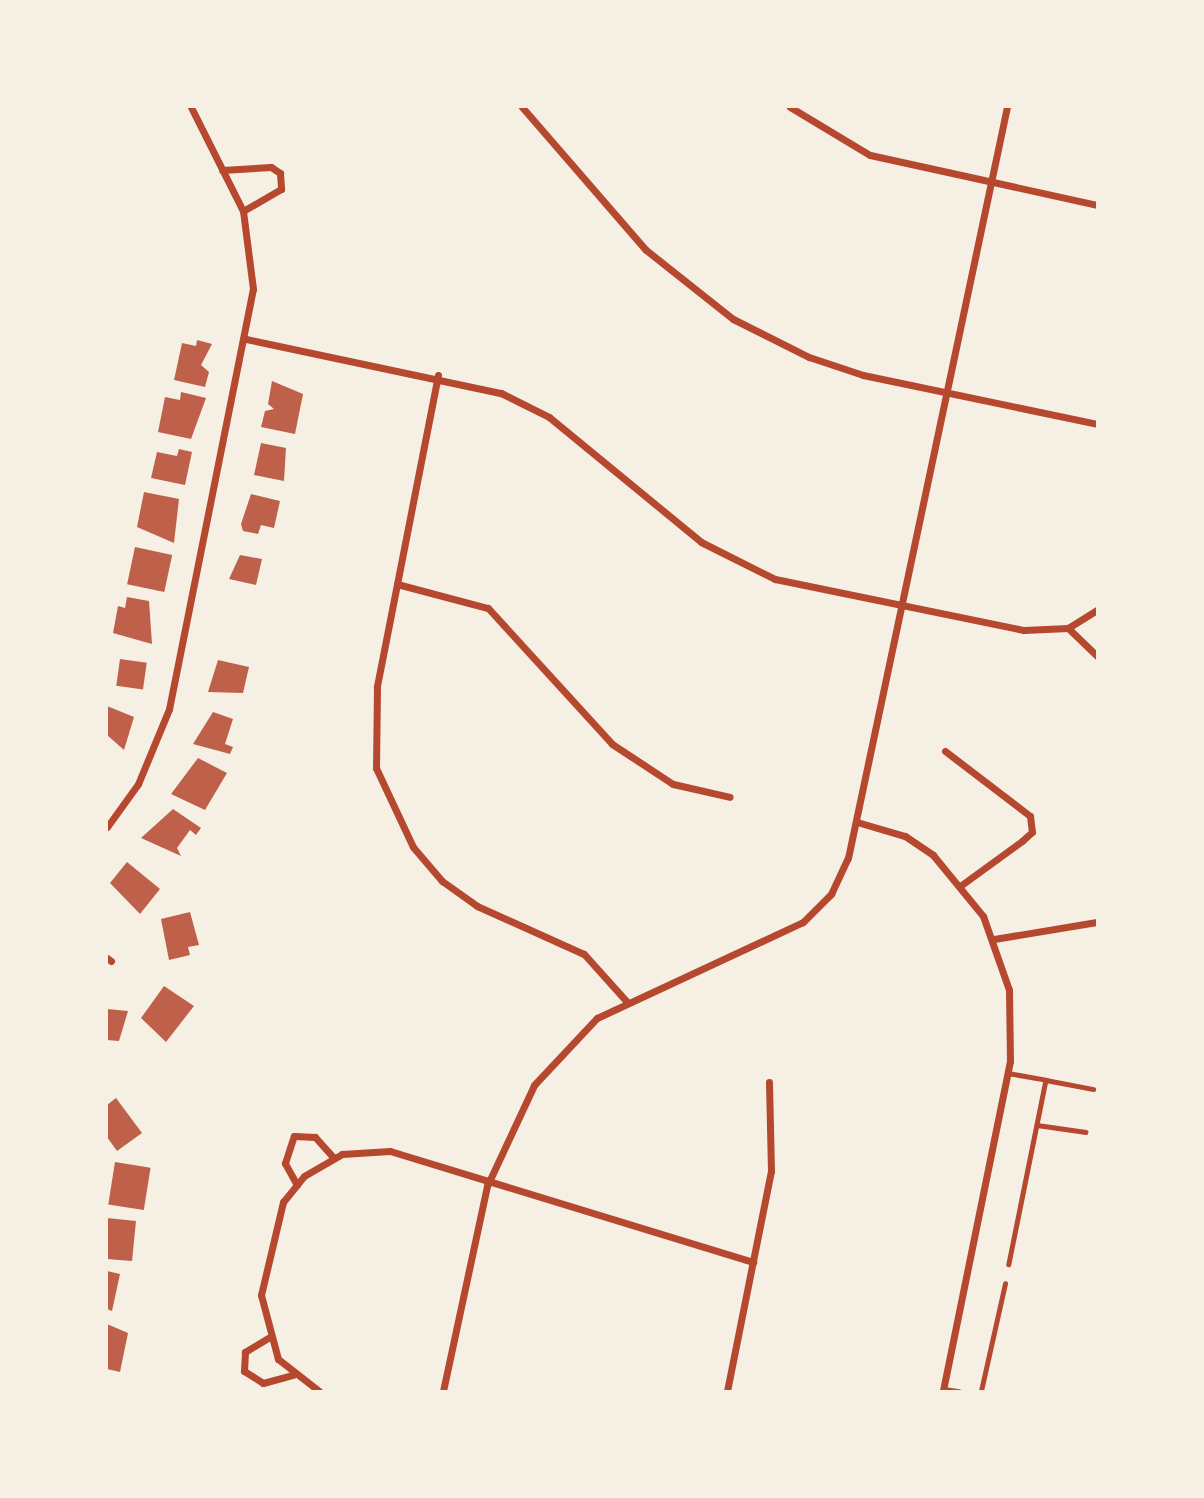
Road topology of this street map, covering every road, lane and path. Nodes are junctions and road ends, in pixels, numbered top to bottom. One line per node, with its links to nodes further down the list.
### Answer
1 (191, 107): 5 (street)
2 (522, 107): 11 (street)
3 (790, 107): 6 (street)
4 (1007, 107): 6 (street)
5 (222, 170): 8 (street); 8 (street)
6 (987, 184): 7 (street); 11 (street)
7 (1097, 205)
8 (243, 211): 9 (street)
9 (246, 339): 10 (street); 21 (street)
10 (438, 375): 13 (street); 14 (street)
11 (944, 393): 12 (street); 14 (street)
12 (1097, 424)
13 (397, 584): 19 (street); 25 (street)
14 (901, 606): 16 (street); 20 (street)
15 (1097, 610): 16 (street)
16 (1068, 628): 17 (street)
17 (1097, 656)
18 (945, 751): 22 (street)
19 (730, 797)
20 (856, 822): 22 (street); 25 (street)
21 (107, 827)
22 (960, 886): 24 (street)
23 (1097, 922): 24 (street)
24 (993, 939): 26 (street)
25 (628, 1003): 34 (street)
26 (1008, 1073): 27 (lane); 40 (street)
27 (1046, 1080): 29 (lane); 30 (lane)
28 (769, 1082): 35 (street)
29 (1093, 1089)
30 (1037, 1125): 31 (lane); 36 (lane)
31 (1086, 1132)
32 (334, 1158): 33 (street); 33 (street); 34 (street)
33 (297, 1185): 38 (street)
34 (487, 1186): 35 (street); 42 (street)
35 (752, 1262): 43 (street)
36 (1009, 1264)
37 (1005, 1284): 45 (lane)
38 (268, 1338): 39 (street); 39 (street)
39 (293, 1375): 41 (street)
40 (943, 1390): 44 (lane)
41 (319, 1391)
42 (443, 1391)
43 (727, 1391)
44 (959, 1391)
45 (981, 1391)

